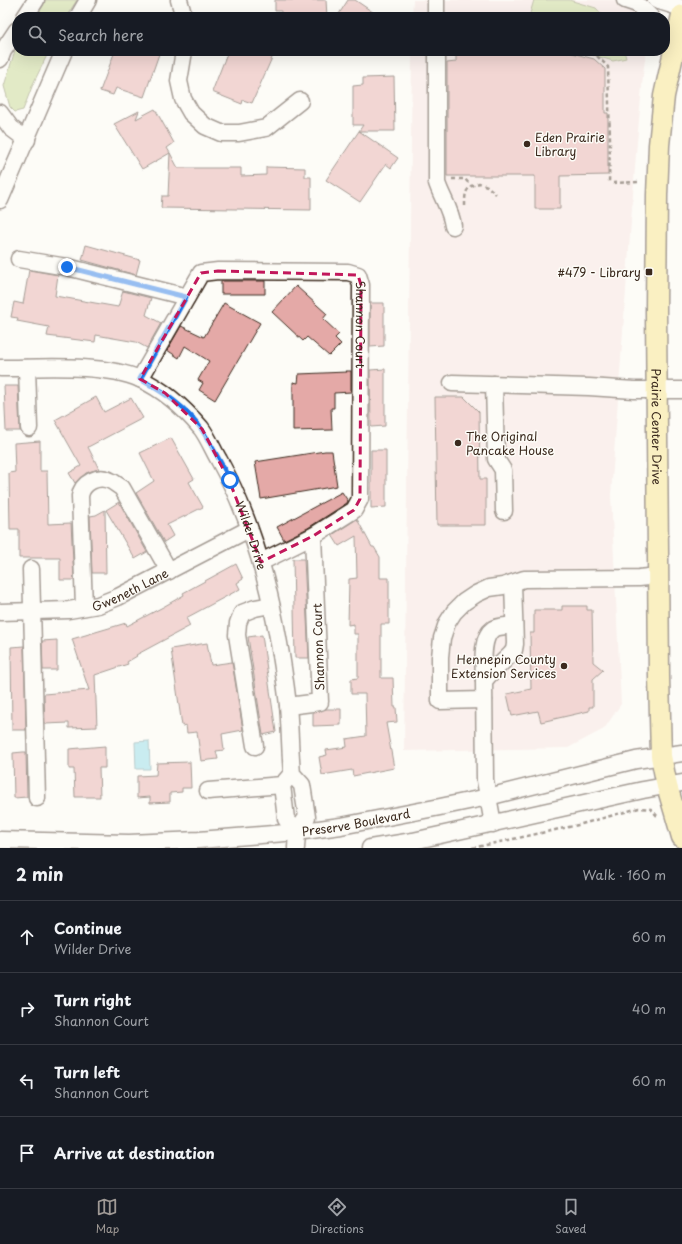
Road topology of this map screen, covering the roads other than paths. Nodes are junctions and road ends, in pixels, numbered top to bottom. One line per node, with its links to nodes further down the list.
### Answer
1 (36, 0): 8 (street)
2 (88, 0): 9 (street)
3 (179, 0): 10 (street)
4 (436, 0): 11 (street)
5 (625, 0): 12 (street)
6 (656, 0): 7 (street)
7 (682, 8)
8 (28, 12)
9 (81, 12)
10 (183, 12)
11 (436, 12)
12 (646, 12)
13 (682, 15): 20 (main road, Prairie Center Drive)
14 (12, 38): 19 (street)
15 (62, 56): 23 (street)
16 (183, 56): 21 (street)
17 (437, 56): 25 (street)
18 (663, 56): 20 (street)
19 (0, 59)
20 (667, 81): 33 (main road, Prairie Center Drive)
21 (300, 101)
22 (0, 113): 23 (street)
23 (27, 140): 24 (street)
24 (0, 200)
25 (453, 226)
26 (19, 259): 27 (street)
27 (186, 297): 30 (street, Shannon Court); 38 (street, Shannon Court)
28 (0, 368): 29 (street, Wilder Drive)
29 (27, 368): 30 (street, Wilder Drive); 35 (street)
30 (140, 379): 37 (street, Wilder Drive)
31 (452, 383): 32 (street)
32 (494, 384): 33 (street); 36 (street)
33 (656, 390): 34 (street); 42 (main road, Prairie Center Drive)
34 (682, 390)
35 (29, 428)
36 (504, 511)
37 (249, 529): 39 (street, Wilder Drive); 41 (street, Gweneth Lane)
38 (313, 536): 39 (street, Shannon Court); 51 (street, Shannon Court)
39 (261, 562): 44 (street, Wilder Drive)
40 (31, 570): 46 (street)
41 (169, 571): 45 (street, Gweneth Lane); 45 (street)
42 (658, 576): 43 (street); 54 (main road, Prairie Center Drive)
43 (513, 583): 48 (street); 50 (street)
44 (270, 605): 51 (street, Wilder Drive); 52 (street)
45 (84, 608): 46 (street, Gweneth Lane)
46 (32, 611): 47 (street, Gweneth Lane); 59 (street)
47 (0, 612)
48 (514, 625): 49 (street); 49 (street)
49 (484, 680): 50 (street)
50 (484, 700): 58 (street)
51 (288, 706): 55 (street, Wilder Drive)
52 (255, 746)
53 (682, 754): 54 (street, Preserve Boulevard)
54 (661, 756): 56 (main road, Prairie Center Drive); 58 (street, Preserve Boulevard)
55 (287, 779): 57 (street); 61 (street)
56 (674, 784): 60 (street); 62 (main road, Prairie Center Drive)
57 (208, 791)
58 (488, 797): 60 (street); 61 (street, Preserve Boulevard)
59 (37, 798)
60 (493, 824): 65 (street)
61 (297, 832): 63 (street, Preserve Boulevard); 64 (street)
62 (682, 837)
63 (0, 840)
64 (296, 848)
65 (370, 848)

